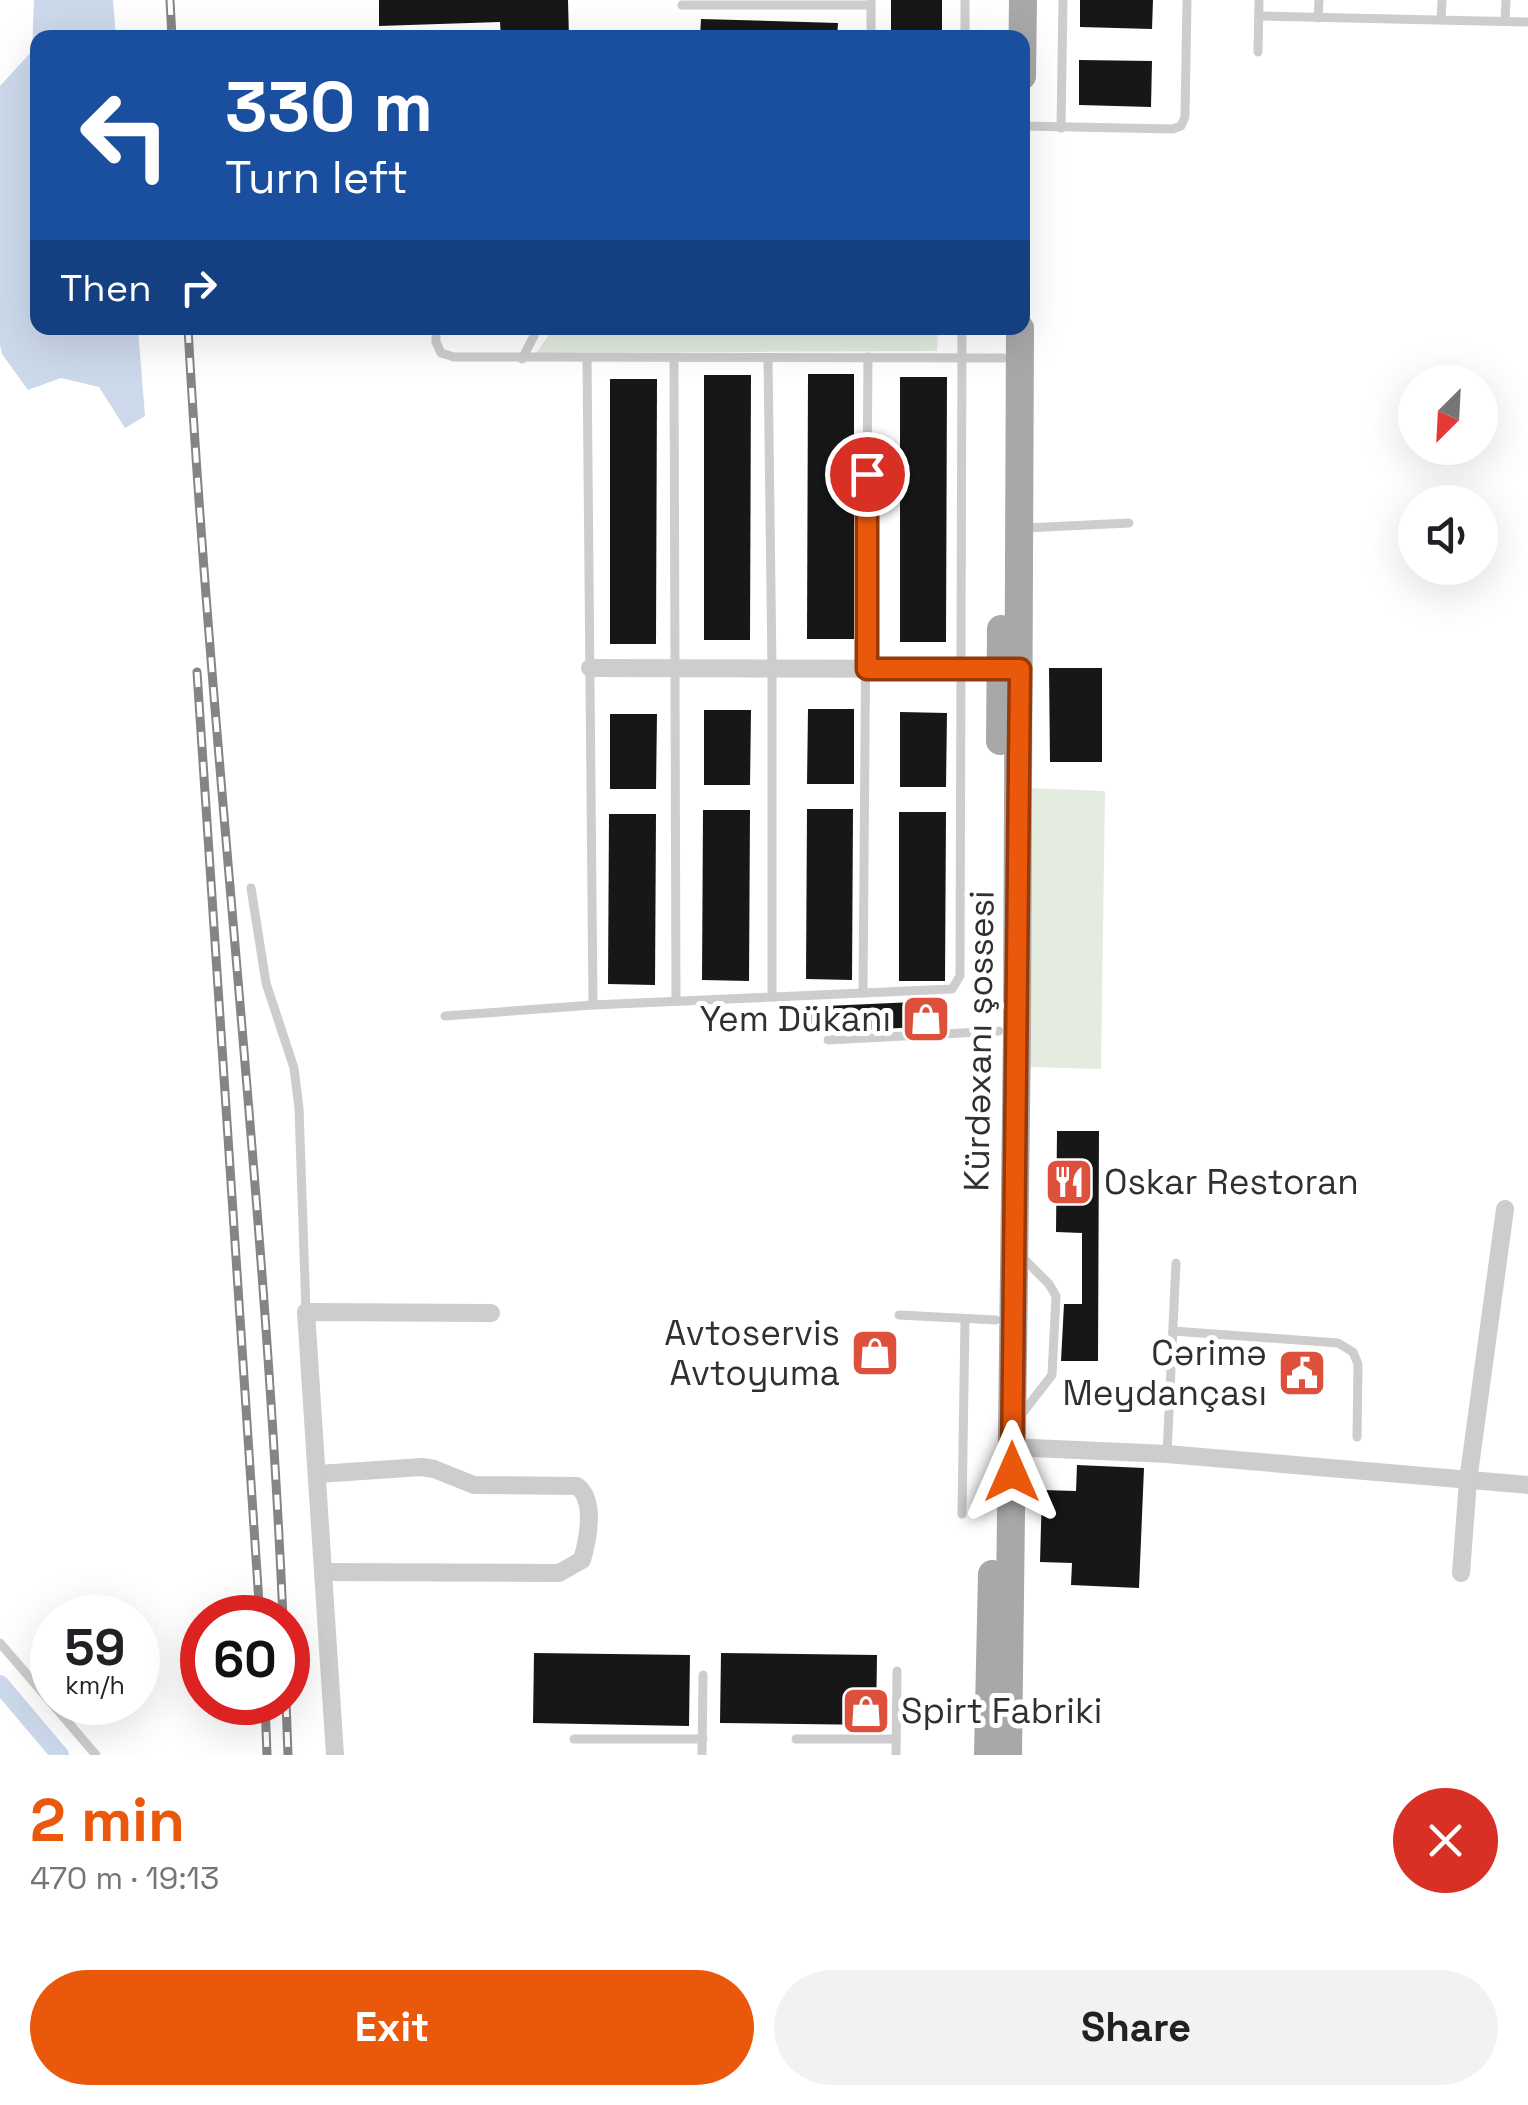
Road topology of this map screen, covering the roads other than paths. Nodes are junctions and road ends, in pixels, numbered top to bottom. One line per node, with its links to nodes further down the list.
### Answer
1 (965, 0): 18 (lane)
2 (1004, 0): 19 (main road)
3 (1023, 0): 20 (main road)
4 (1063, 0): 23 (lane)
5 (1187, 0): 23 (lane)
6 (1260, 0): 12 (lane)
7 (1319, 0): 13 (lane)
8 (1442, 0): 14 (lane)
9 (1506, 0): 15 (lane)
10 (871, 2): 11 (lane); 17 (lane)
11 (682, 4)
12 (1259, 16): 13 (lane); 21 (lane)
13 (1318, 18): 14 (lane)
14 (1441, 20): 15 (lane)
15 (1506, 21): 16 (lane)
16 (1528, 22)
17 (871, 30)
18 (965, 30)
19 (1004, 30)
20 (1023, 30)
21 (1258, 52)
22 (1030, 126): 23 (lane)
23 (1061, 128)
24 (436, 335): 35 (lane)
25 (534, 335): 35 (lane)
26 (962, 335): 29 (lane)
27 (1003, 335): 34 (main road, Kürdəxanı şossesi)
28 (1020, 335): 37 (main road, Kürdəxanı şossesi)
29 (962, 356): 30 (lane); 34 (lane); 43 (lane)
30 (868, 357): 33 (lane); 41 (lane)
31 (588, 358): 32 (lane); 35 (lane); 38 (lane)
32 (674, 358): 33 (lane); 39 (lane)
33 (768, 358): 40 (lane)
34 (1003, 358): 42 (main road, Kürdəxanı şossesi)
35 (522, 359)
36 (1129, 523): 37 (lane)
37 (1017, 528): 42 (main road, Kürdəxanı şossesi)
38 (590, 668): 39 (street); 48 (lane)
39 (676, 669): 40 (street); 47 (lane)
40 (772, 669): 41 (street); 46 (lane)
41 (867, 669): 43 (street); 45 (lane)
42 (1010, 669): 43 (street); 50 (main road, Kürdəxanı şossesi); 53 (main road, Kürdəxanı şossesi)
43 (962, 670): 45 (lane)
44 (250, 888): 55 (lane)
45 (864, 993): 46 (lane)
46 (772, 997): 47 (lane)
47 (676, 1001): 48 (lane)
48 (594, 1005): 49 (lane)
49 (445, 1016)
50 (1000, 1031): 51 (lane); 59 (main road, Kürdəxanı şossesi)
51 (828, 1040)
52 (1506, 1210): 65 (street)
53 (1015, 1250): 61 (main road, Kürdəxanı şossesi); 61 (lane)
54 (1176, 1262): 60 (lane)
55 (306, 1312): 56 (street); 64 (street)
56 (490, 1313)
57 (899, 1315): 58 (lane)
58 (965, 1319): 59 (lane); 67 (lane)
59 (996, 1320): 61 (main road, Kürdəxanı şossesi)
60 (1173, 1331): 62 (lane); 63 (lane)
61 (1006, 1433): 63 (street); 81 (main road, Kürdəxanı şossesi); 82 (main road, Kürdəxanı şossesi)
62 (1358, 1437)
63 (1168, 1454): 65 (street)
64 (318, 1474): 68 (street); 68 (street)
65 (1468, 1482): 66 (street); 69 (street)
66 (1528, 1485)
67 (962, 1514)
68 (326, 1572): 78 (street)
69 (1461, 1573)
70 (0, 1643): 77 (lane)
71 (897, 1671): 76 (lane)
72 (703, 1675): 73 (lane)
73 (703, 1738): 74 (lane); 79 (lane)
74 (574, 1739)
75 (796, 1739): 76 (lane)
76 (896, 1739): 80 (lane)
77 (96, 1755)
78 (335, 1755)
79 (702, 1755)
80 (896, 1755)
81 (988, 1755)
82 (1008, 1755)

